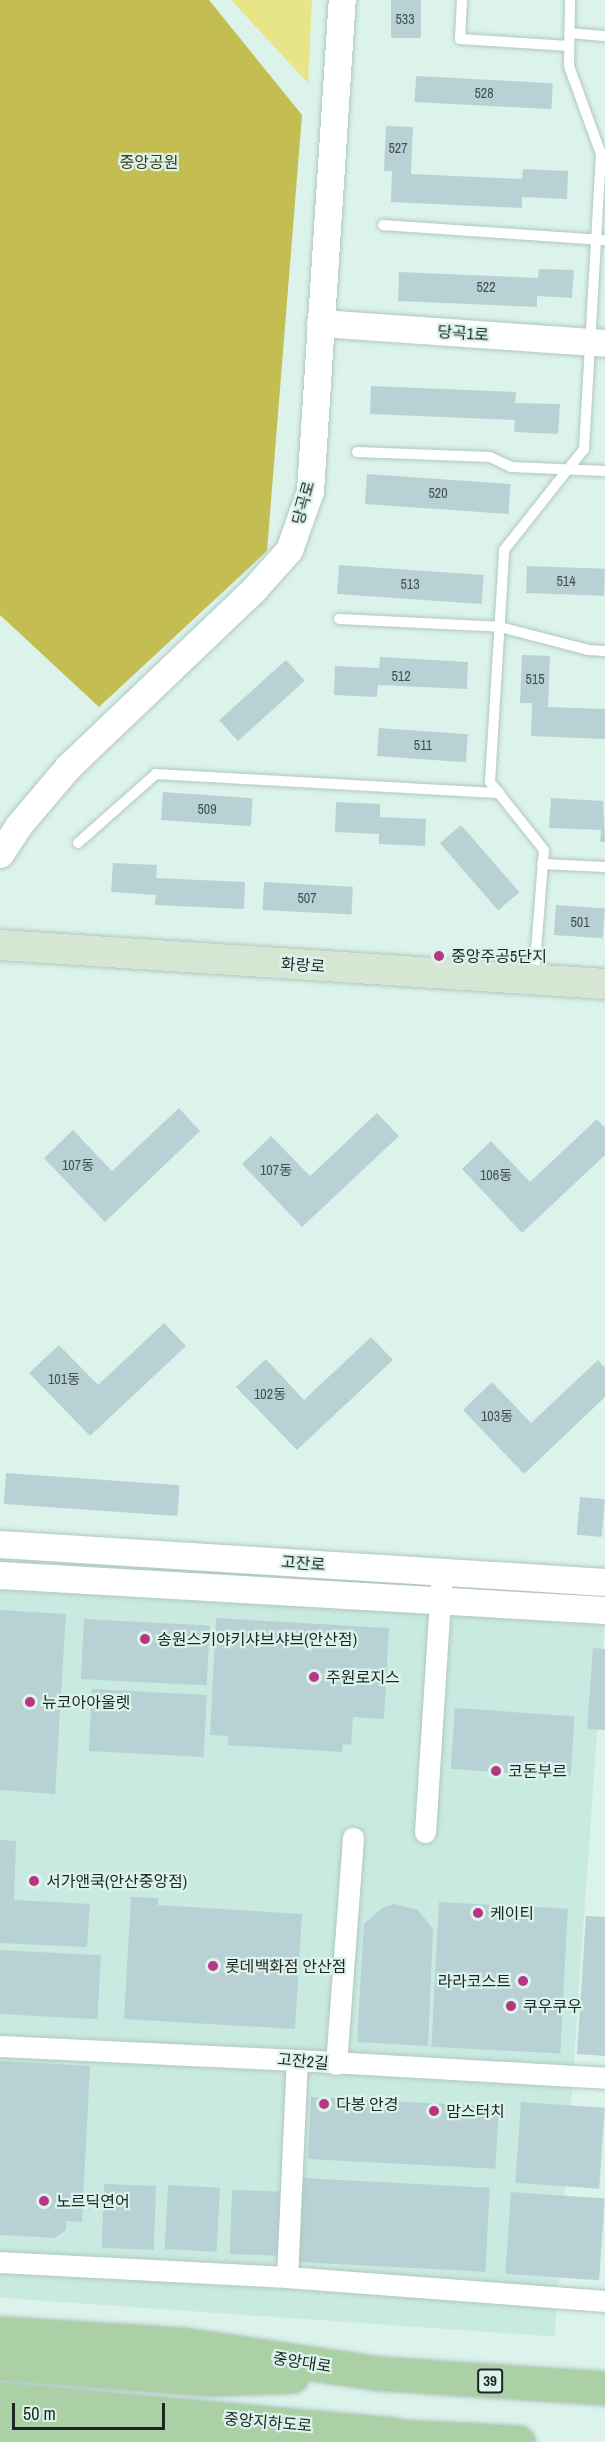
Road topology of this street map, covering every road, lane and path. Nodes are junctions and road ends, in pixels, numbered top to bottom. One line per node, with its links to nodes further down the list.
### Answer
1 (342, 0): 9 (street, 당곡로)
2 (462, 0): 6 (lane)
3 (570, 0): 4 (lane)
4 (569, 33): 5 (lane); 6 (lane)
5 (605, 36)
6 (569, 46): 8 (lane)
7 (383, 225): 8 (lane)
8 (600, 239): 10 (lane)
9 (320, 323): 10 (street, 당곡1로); 19 (street, 당곡로)
10 (598, 343): 12 (lane)
11 (357, 452): 12 (lane)
12 (568, 470): 13 (lane); 15 (lane)
13 (605, 471)
14 (339, 619): 15 (lane)
15 (500, 627): 16 (lane); 17 (lane)
16 (605, 651)
17 (499, 793): 18 (lane); 20 (lane)
18 (78, 843)
19 (0, 854)
20 (543, 864): 21 (lane); 23 (lane)
21 (605, 867)
22 (0, 945): 23 (main road, 화랑로)
23 (534, 980): 24 (main road, 화랑로)
24 (605, 984)
25 (0, 1544): 26 (street, 고잔로)
26 (442, 1571): 28 (street, 고잔로); 29 (street)
27 (0, 1575): 29 (street, 고잔로)
28 (605, 1582)
29 (440, 1602): 30 (street, 고잔로); 31 (street)
30 (605, 1610)
31 (425, 1832)
32 (353, 1838): 35 (street)
33 (0, 2046): 34 (street, 고잔2길)
34 (297, 2060): 35 (street, 고잔2길); 38 (street)
35 (336, 2064): 36 (street, 고잔2길)
36 (605, 2078)
37 (0, 2262): 38 (street)
38 (287, 2277): 39 (street)
39 (605, 2301)
40 (0, 2333): 42 (main road, 중앙대로)
41 (0, 2363): 42 (main road, 39)
42 (375, 2373): 43 (main road, 중앙대로 / 39)
43 (605, 2388)
44 (0, 2399): 46 (main road, 중앙지하도로)
45 (0, 2427): 47 (main road)
46 (393, 2434): 47 (main road); 48 (main road)
47 (206, 2442)
48 (518, 2442)

